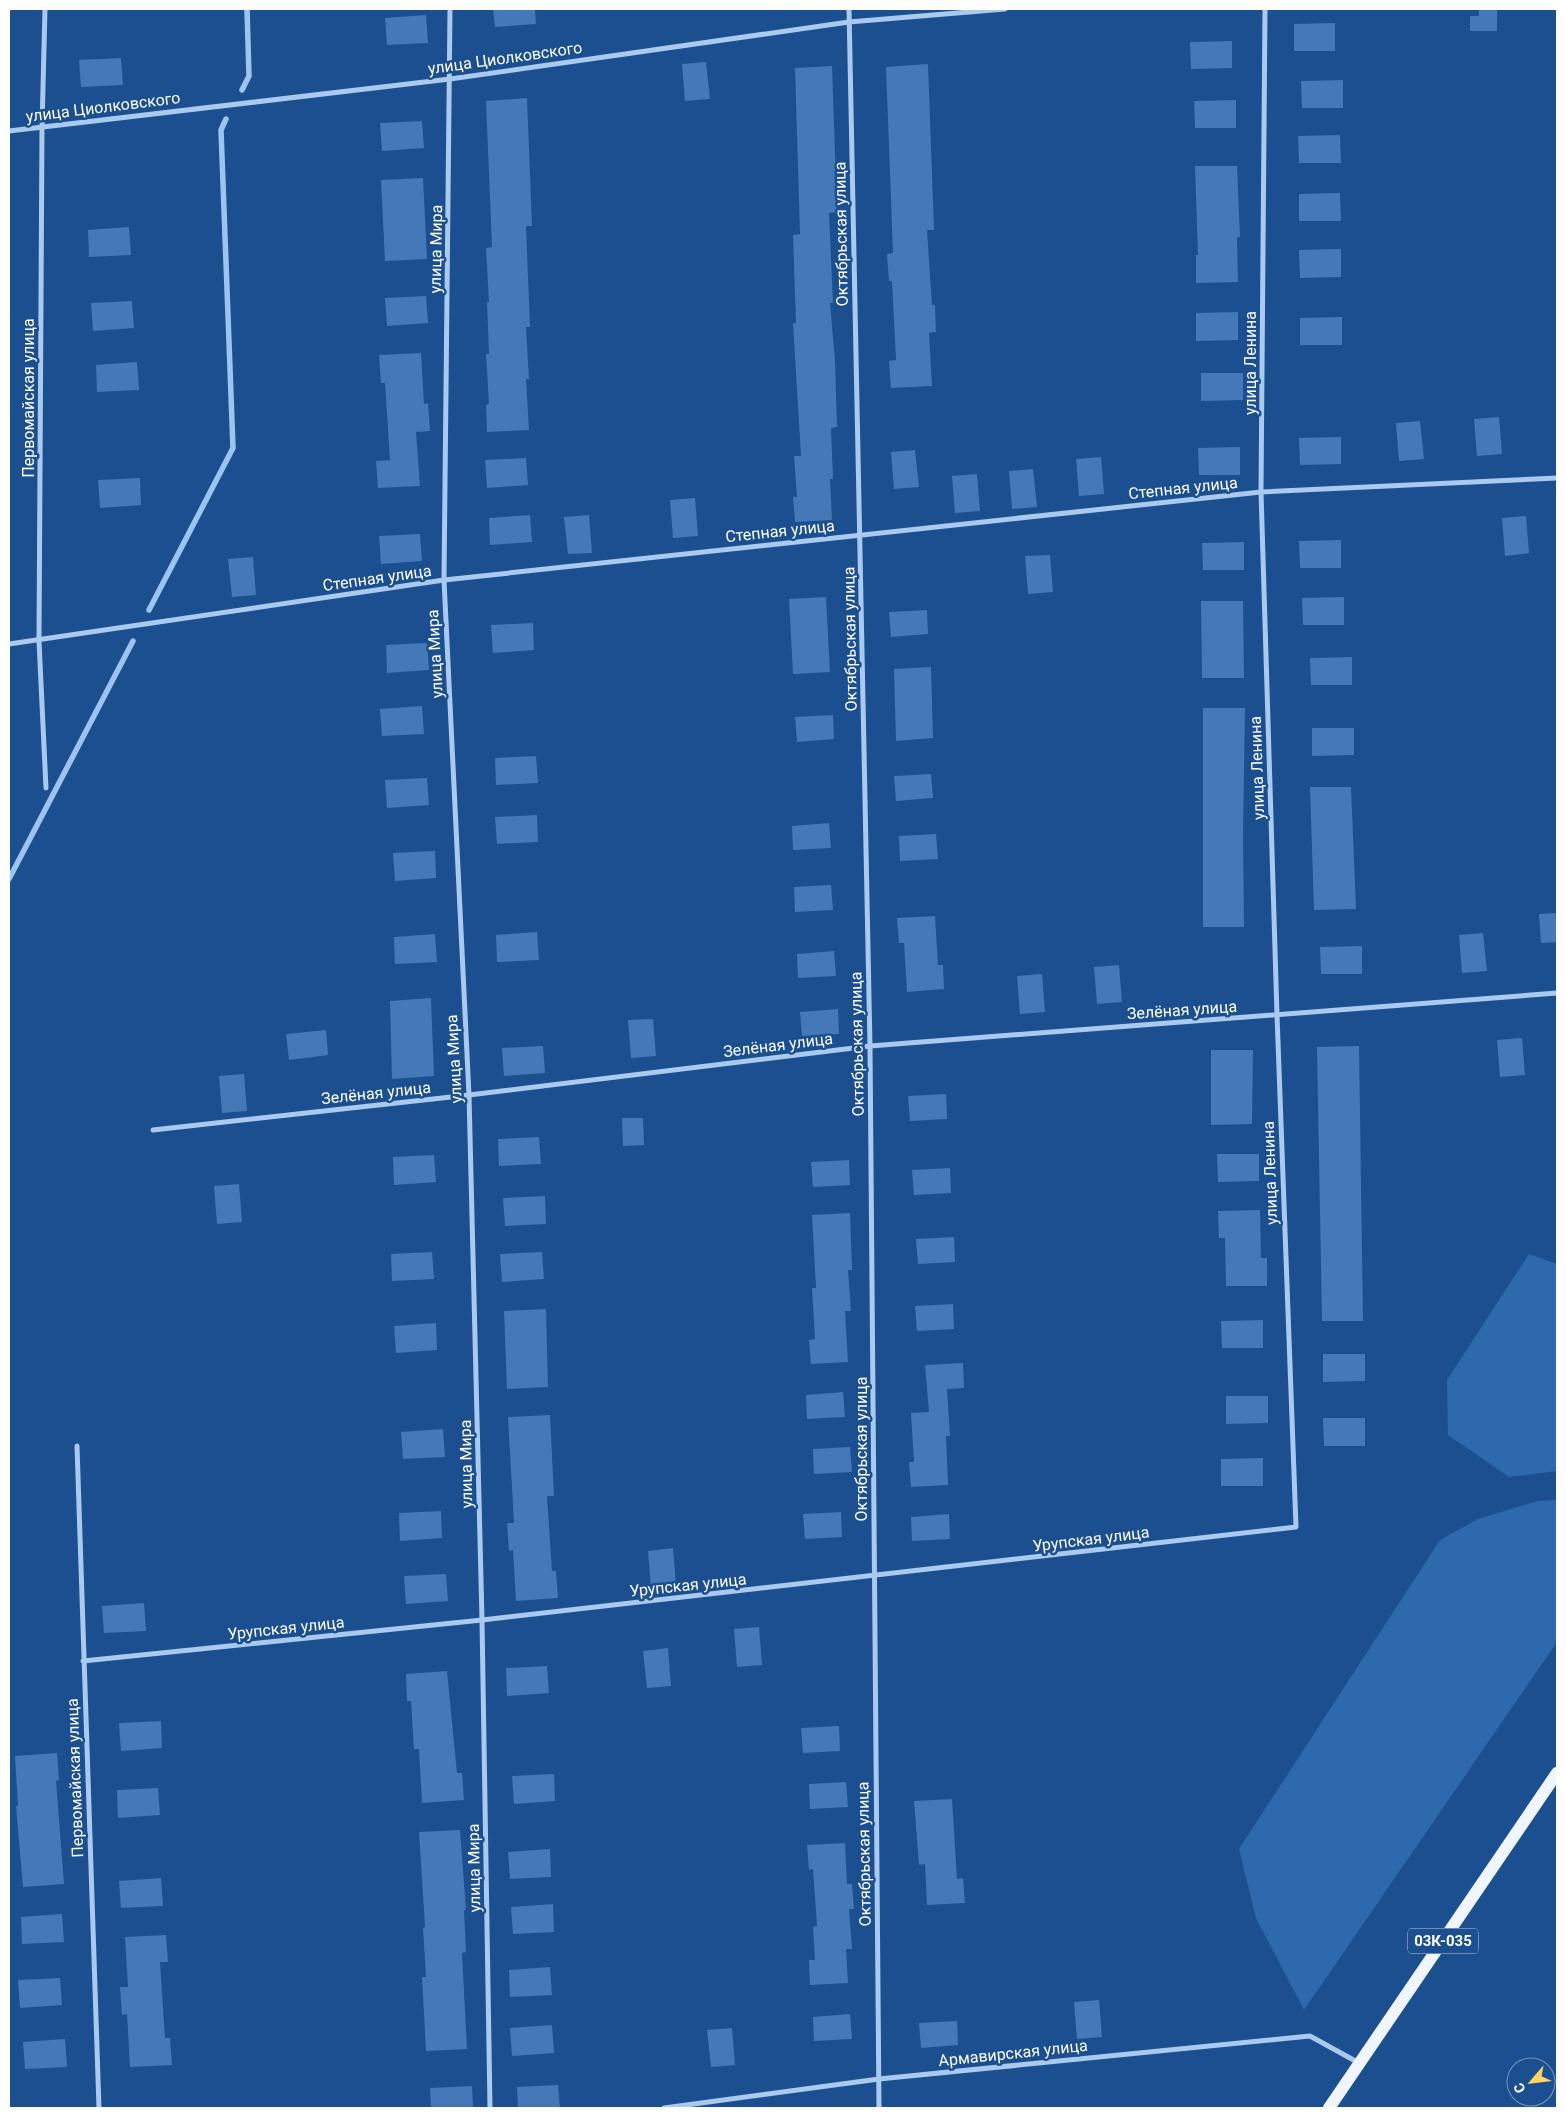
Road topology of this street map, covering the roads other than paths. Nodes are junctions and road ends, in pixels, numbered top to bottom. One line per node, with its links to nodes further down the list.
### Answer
1 (45, 9): 8 (street, Первомайская улица)
2 (450, 9): 7 (street, улица Мира)
3 (849, 9): 6 (street, Октябрьская улица)
4 (1004, 9): 6 (street, улица Циолковского)
5 (1264, 9): 11 (street, улица Ленина)
6 (849, 22): 7 (street, улица Циолковского); 12 (street, Октябрьская улица)
7 (450, 79): 8 (street, улица Циолковского); 13 (street, улица Мира)
8 (42, 127): 9 (street, улица Циолковского); 14 (street, Первомайская улица)
9 (9, 131)
10 (1557, 478): 11 (street, Степная улица)
11 (1261, 492): 12 (street, Степная улица); 18 (street, улица Ленина)
12 (860, 535): 13 (street, Степная улица); 19 (street, Октябрьская улица)
13 (444, 580): 14 (street, Степная улица); 20 (street, улица Мира)
14 (39, 641): 15 (street, Степная улица); 16 (street, Первомайская улица)
15 (9, 644)
16 (46, 788)
17 (1557, 993): 18 (street, Зелёная улица)
18 (1277, 1015): 19 (street, Зелёная улица); 23 (street, улица Ленина)
19 (870, 1046): 20 (street, Зелёная улица); 24 (street, Октябрьская улица)
20 (469, 1095): 21 (street, Зелёная улица); 25 (street, улица Мира)
21 (153, 1130)
22 (77, 1446): 26 (street, Первомайская улица)
23 (1296, 1527): 24 (street, Урупская улица)
24 (874, 1577): 25 (street, Урупская улица); 29 (street, Октябрьская улица)
25 (482, 1620): 26 (street, Урупская улица); 31 (street, улица Мира)
26 (83, 1661): 30 (street, Первомайская улица)
27 (1557, 1773): 28 (main road, 03К-035)
28 (1360, 2063): 29 (street, Армавирская улица); 34 (main road, 03К-035)
29 (879, 2079): 32 (street, Армавирская улица); 33 (street, Октябрьская улица)
30 (99, 2108)
31 (490, 2108)
32 (664, 2108)
33 (879, 2108)
34 (1329, 2108)

